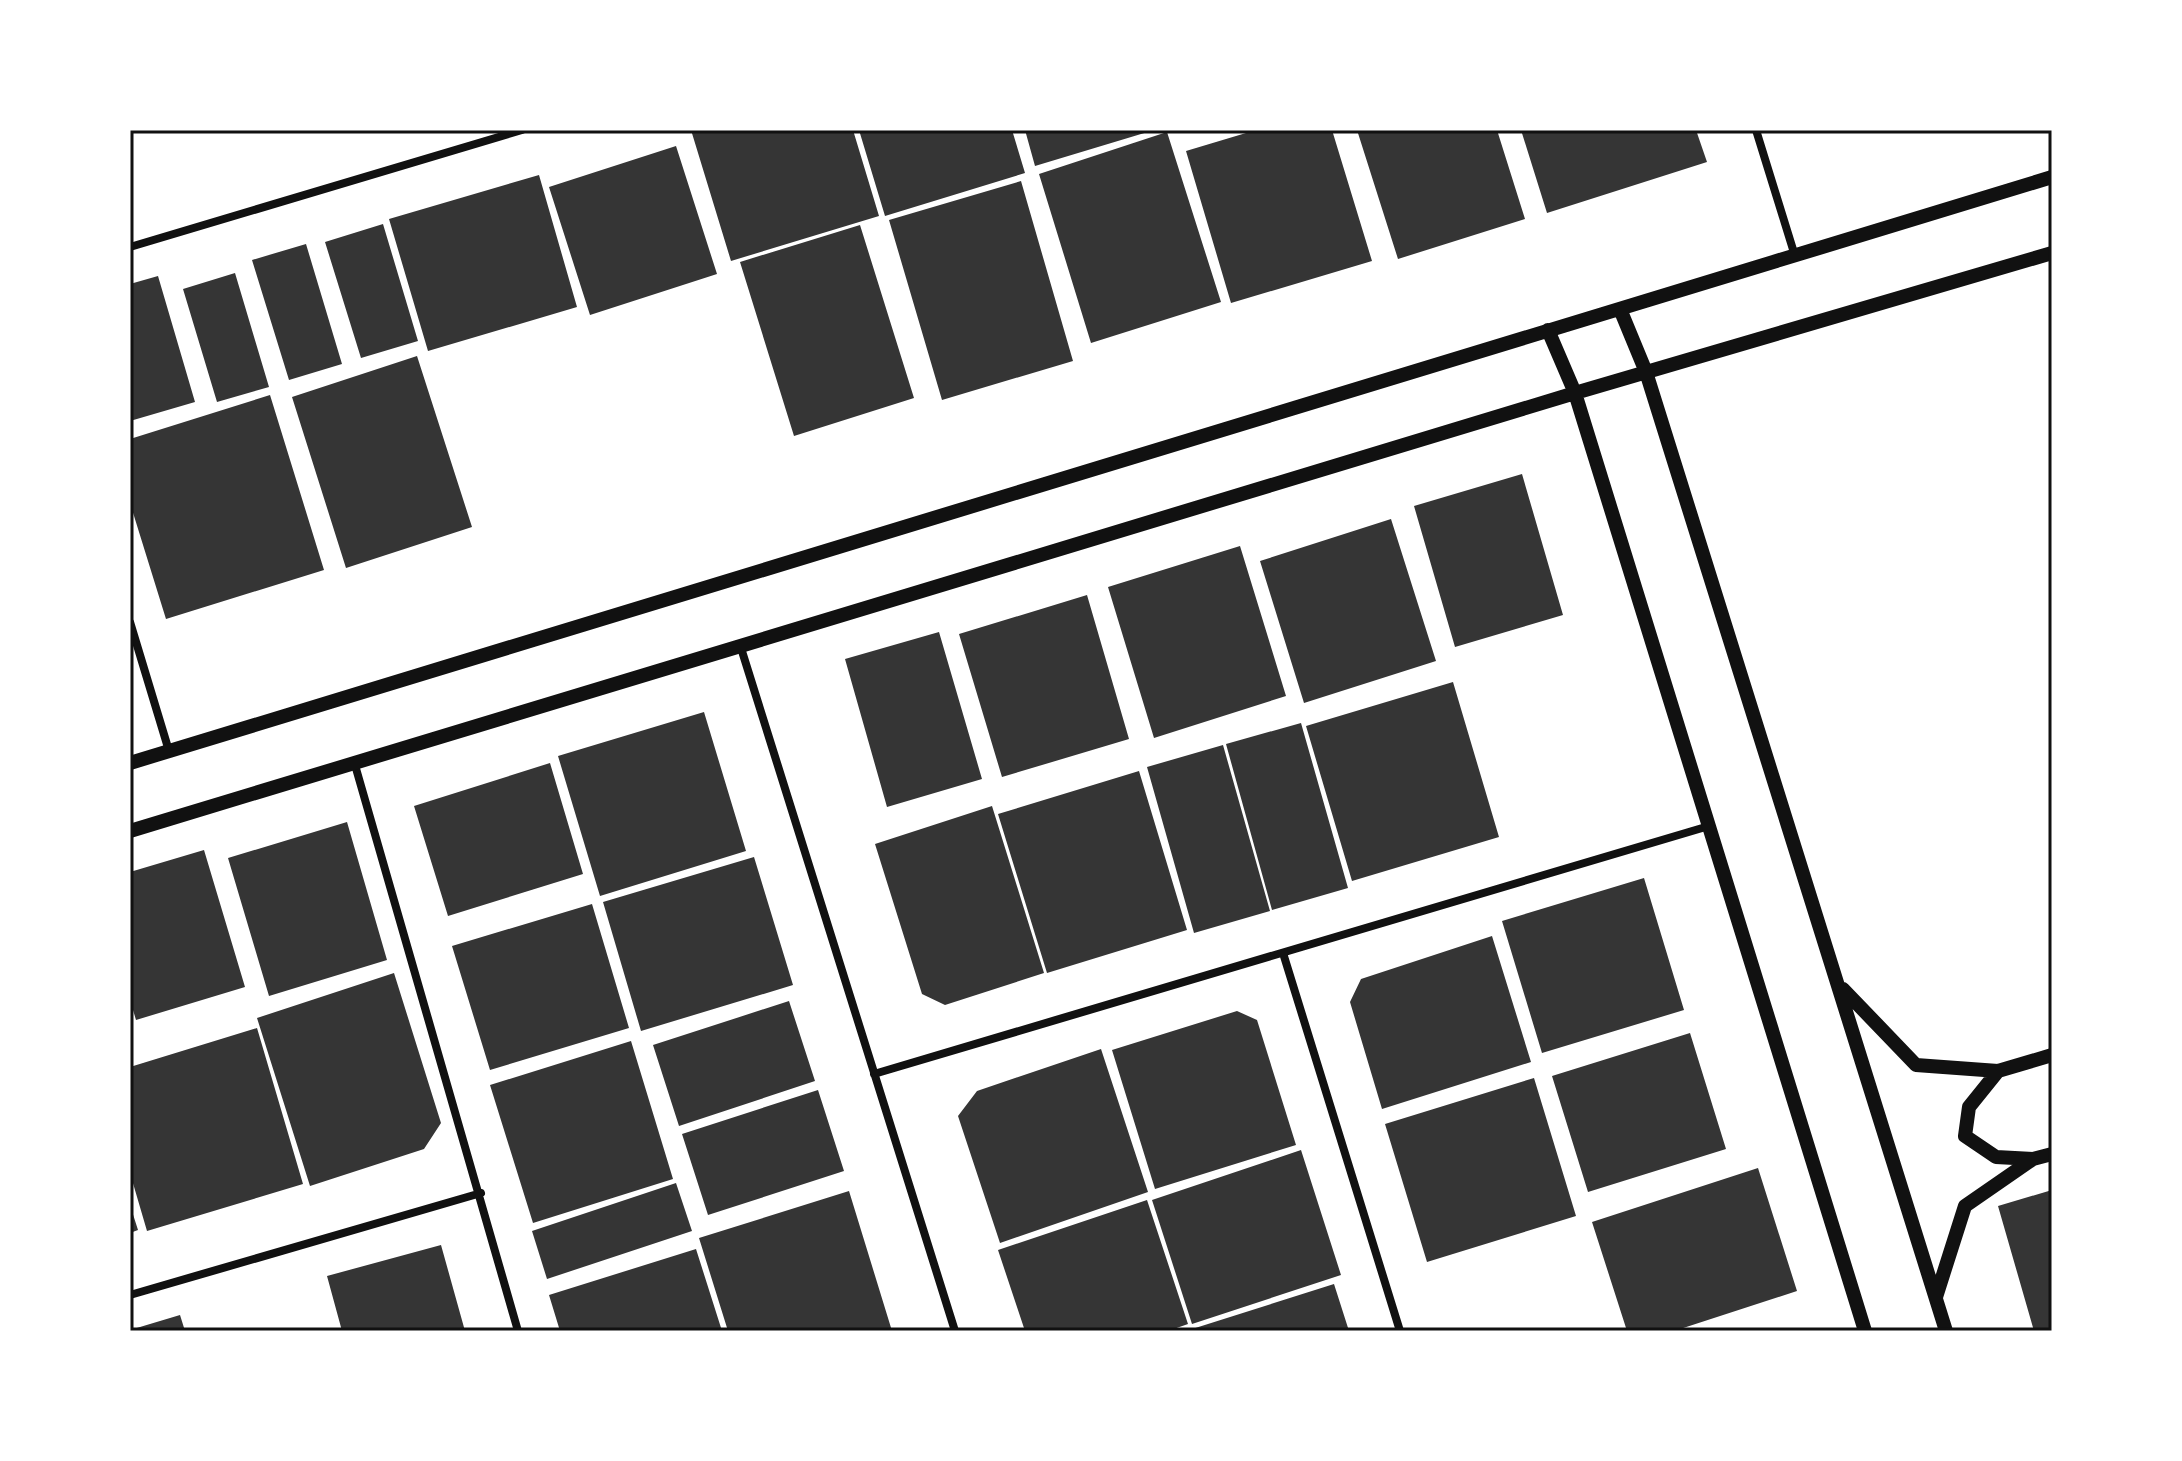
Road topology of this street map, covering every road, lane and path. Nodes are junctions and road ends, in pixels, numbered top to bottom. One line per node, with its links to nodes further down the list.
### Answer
1 (522, 130): 4 (street)
2 (1756, 130): 6 (street)
3 (2052, 177): 6 (street)
4 (130, 247)
5 (2052, 253): 9 (street)
6 (1795, 256): 7 (street)
7 (1620, 309): 8 (street); 9 (street)
8 (1548, 330): 10 (street); 13 (street)
9 (1646, 372): 10 (street); 19 (street)
10 (1575, 393): 12 (street); 16 (street)
11 (130, 622): 13 (street)
12 (741, 648): 15 (street); 22 (street)
13 (169, 751): 14 (street)
14 (130, 763)
15 (355, 765): 17 (street); 25 (street)
16 (1709, 826): 18 (street); 31 (street)
17 (130, 831)
18 (1283, 953): 22 (street); 30 (street)
19 (1841, 987): 21 (street); 27 (street)
20 (2052, 1055): 21 (street)
21 (1998, 1071): 24 (street)
22 (874, 1074): 29 (street)
23 (2052, 1154): 24 (street)
24 (2033, 1159): 27 (street)
25 (481, 1193): 26 (street); 28 (street)
26 (130, 1295)
27 (1936, 1298): 32 (street)
28 (518, 1331)
29 (955, 1331)
30 (1400, 1331)
31 (1865, 1331)
32 (1946, 1331)

